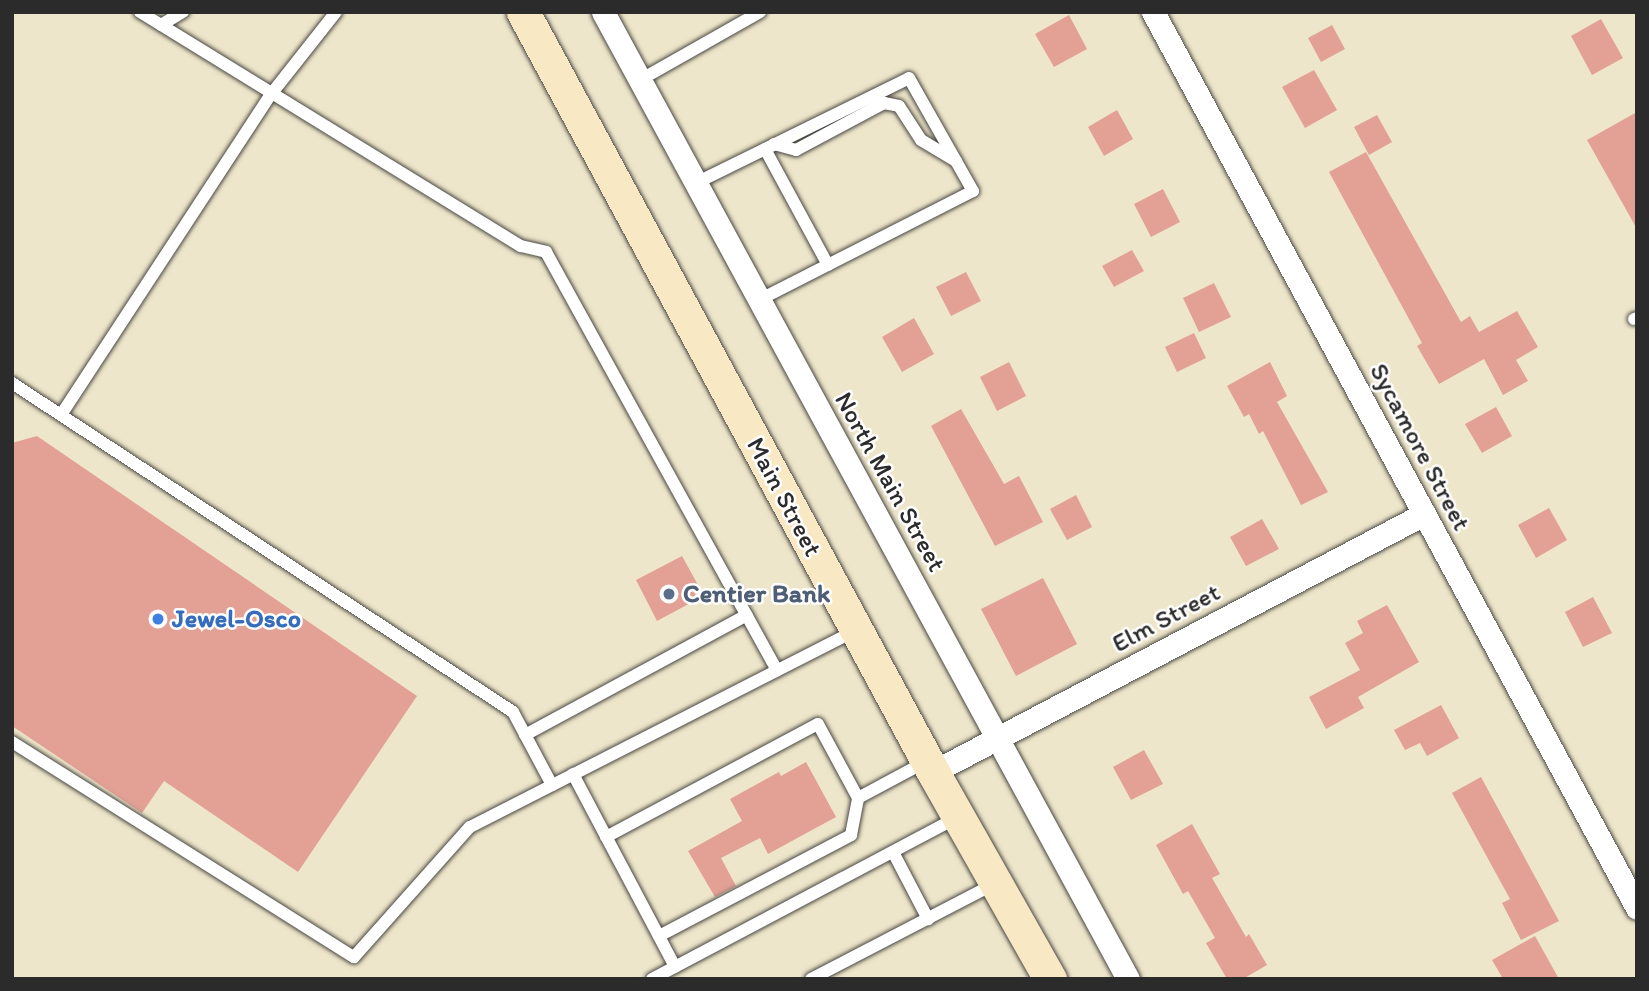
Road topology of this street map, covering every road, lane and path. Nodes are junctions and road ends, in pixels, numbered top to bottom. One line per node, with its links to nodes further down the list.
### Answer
1 (139, 12): 8 (lane)
2 (183, 12): 8 (lane)
3 (335, 12): 10 (lane)
4 (523, 12): 20 (main road, Main Street)
5 (603, 12): 9 (street, North Main Street)
6 (760, 12): 9 (lane)
7 (1153, 12): 18 (street, Sycamore Street)
8 (161, 25): 10 (lane)
9 (640, 80): 13 (street, North Main Street)
10 (272, 93): 17 (lane); 19 (lane)
11 (769, 147): 12 (lane); 12 (lane); 13 (lane); 14 (lane)
12 (956, 161): 14 (lane)
13 (696, 183): 15 (street, North Main Street)
14 (828, 265): 15 (lane)
15 (759, 300): 23 (street, North Main Street)
16 (12, 383): 17 (lane)
17 (61, 415): 22 (lane)
18 (1424, 514): 23 (street, Elm Street); 33 (street, Sycamore Street)
19 (747, 615): 21 (lane); 22 (lane)
20 (856, 630): 21 (lane); 25 (main road, Main Street)
21 (777, 670): 26 (lane)
22 (525, 735): 27 (lane)
23 (998, 738): 25 (street, Elm Street); 40 (street, North Main Street)
24 (12, 742): 27 (lane)
25 (930, 766): 28 (lane); 29 (main road, Main Street)
26 (573, 774): 27 (lane); 30 (lane)
27 (552, 785)
28 (858, 798): 30 (lane); 35 (lane)
29 (959, 817): 31 (lane); 32 (main road, Main Street)
30 (606, 837): 35 (lane)
31 (892, 852): 34 (lane); 36 (lane)
32 (997, 883): 34 (lane); 39 (main road, Main Street)
33 (1637, 908)
34 (928, 919): 38 (lane)
35 (659, 936): 36 (lane)
36 (675, 967): 37 (lane)
37 (652, 979)
38 (811, 979)
39 (1050, 979)
40 (1128, 979)

